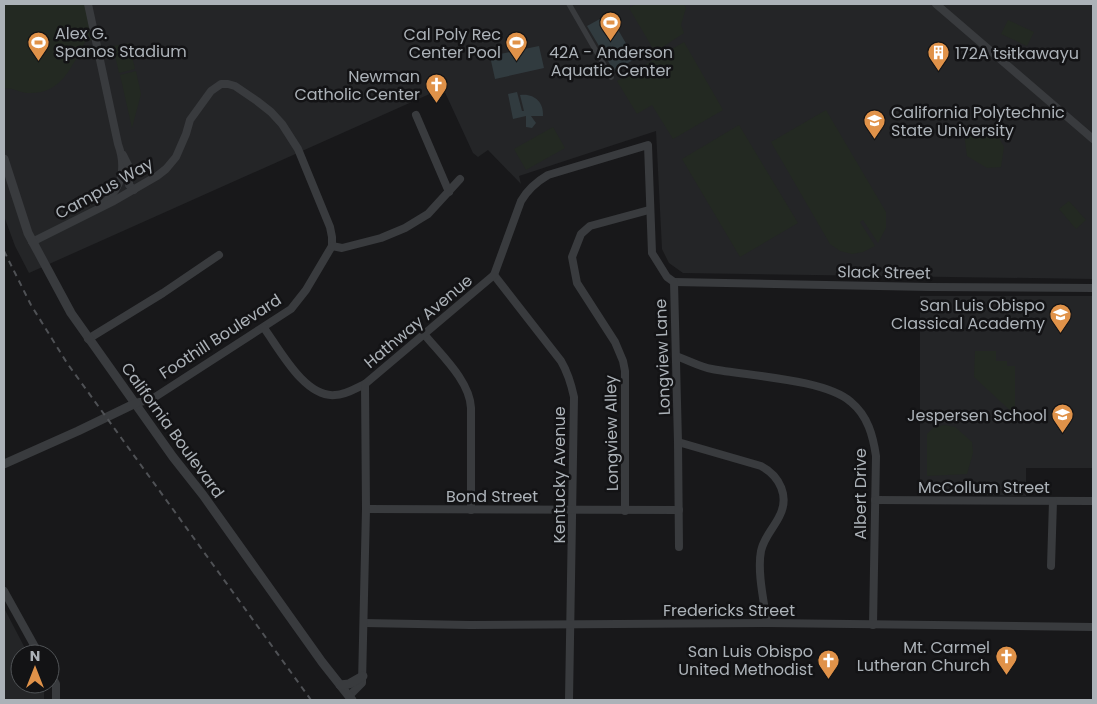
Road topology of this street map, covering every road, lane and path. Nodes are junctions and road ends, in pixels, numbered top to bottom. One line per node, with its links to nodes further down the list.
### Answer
1 (88, 4): 8 (street)
2 (569, 4): 4 (street)
3 (936, 4): 6 (street)
4 (611, 77)
5 (416, 114): 12 (street)
6 (1093, 139)
7 (648, 145): 14 (street, Longview Lane); 18 (street, Hathway Avenue)
8 (123, 156): 11 (street); 13 (street)
9 (4, 159): 15 (street, California Boulevard)
10 (460, 179): 12 (street)
11 (134, 190): 13 (street, Campus Way); 16 (street, Campus Way)
12 (449, 192): 16 (street)
13 (95, 210): 15 (street, Campus Way)
14 (649, 210): 19 (street, Longview Lane); 36 (street, Longview Alley)
15 (32, 242): 23 (street, California Boulevard)
16 (332, 246): 21 (street, Foothill Boulevard)
17 (219, 255): 23 (street)
18 (494, 275): 22 (street, Hathway Avenue); 35 (street, Kentucky Avenue)
19 (674, 282): 20 (street, Slack Street); 24 (street, Longview Lane)
20 (1093, 288)
21 (264, 328): 25 (street); 26 (street, Foothill Boulevard)
22 (424, 334): 25 (street, Hathway Avenue); 33 (street)
23 (88, 339): 26 (street, California Boulevard)
24 (676, 356): 27 (street, Longview Lane); 29 (street, Albert Drive)
25 (365, 384): 32 (street, Hathway Avenue)
26 (136, 403): 28 (street, Foothill Boulevard); 47 (street, California Boulevard)
27 (678, 442): 34 (street, Longview Lane); 41 (street)
28 (4, 464)
29 (875, 500): 30 (street, McCollum Street); 43 (street, Albert Drive)
30 (1053, 501): 31 (street, McCollum Street); 38 (street)
31 (1093, 501)
32 (366, 509): 33 (street, Bond Street); 40 (street, Hathway Avenue)
33 (471, 510): 35 (street, Bond Street)
34 (679, 510): 36 (street, Bond Street); 37 (street, Longview Lane)
35 (572, 511): 36 (street, Bond Street); 42 (street, Kentucky Avenue)
36 (626, 511)
37 (679, 547)
38 (1051, 566)
39 (4, 593): 45 (street)
40 (364, 623): 42 (street, Fredericks Street); 46 (street, Hathway Avenue)
41 (767, 623): 42 (street, Fredericks Street); 43 (street, Fredericks Street)
42 (571, 624): 49 (street, Kentucky Avenue)
43 (873, 625): 44 (street, Fredericks Street)
44 (1093, 627)
45 (33, 644)
46 (362, 676): 47 (street); 48 (street)
47 (340, 685): 48 (street, California Boulevard)
48 (351, 698)
49 (569, 700)

